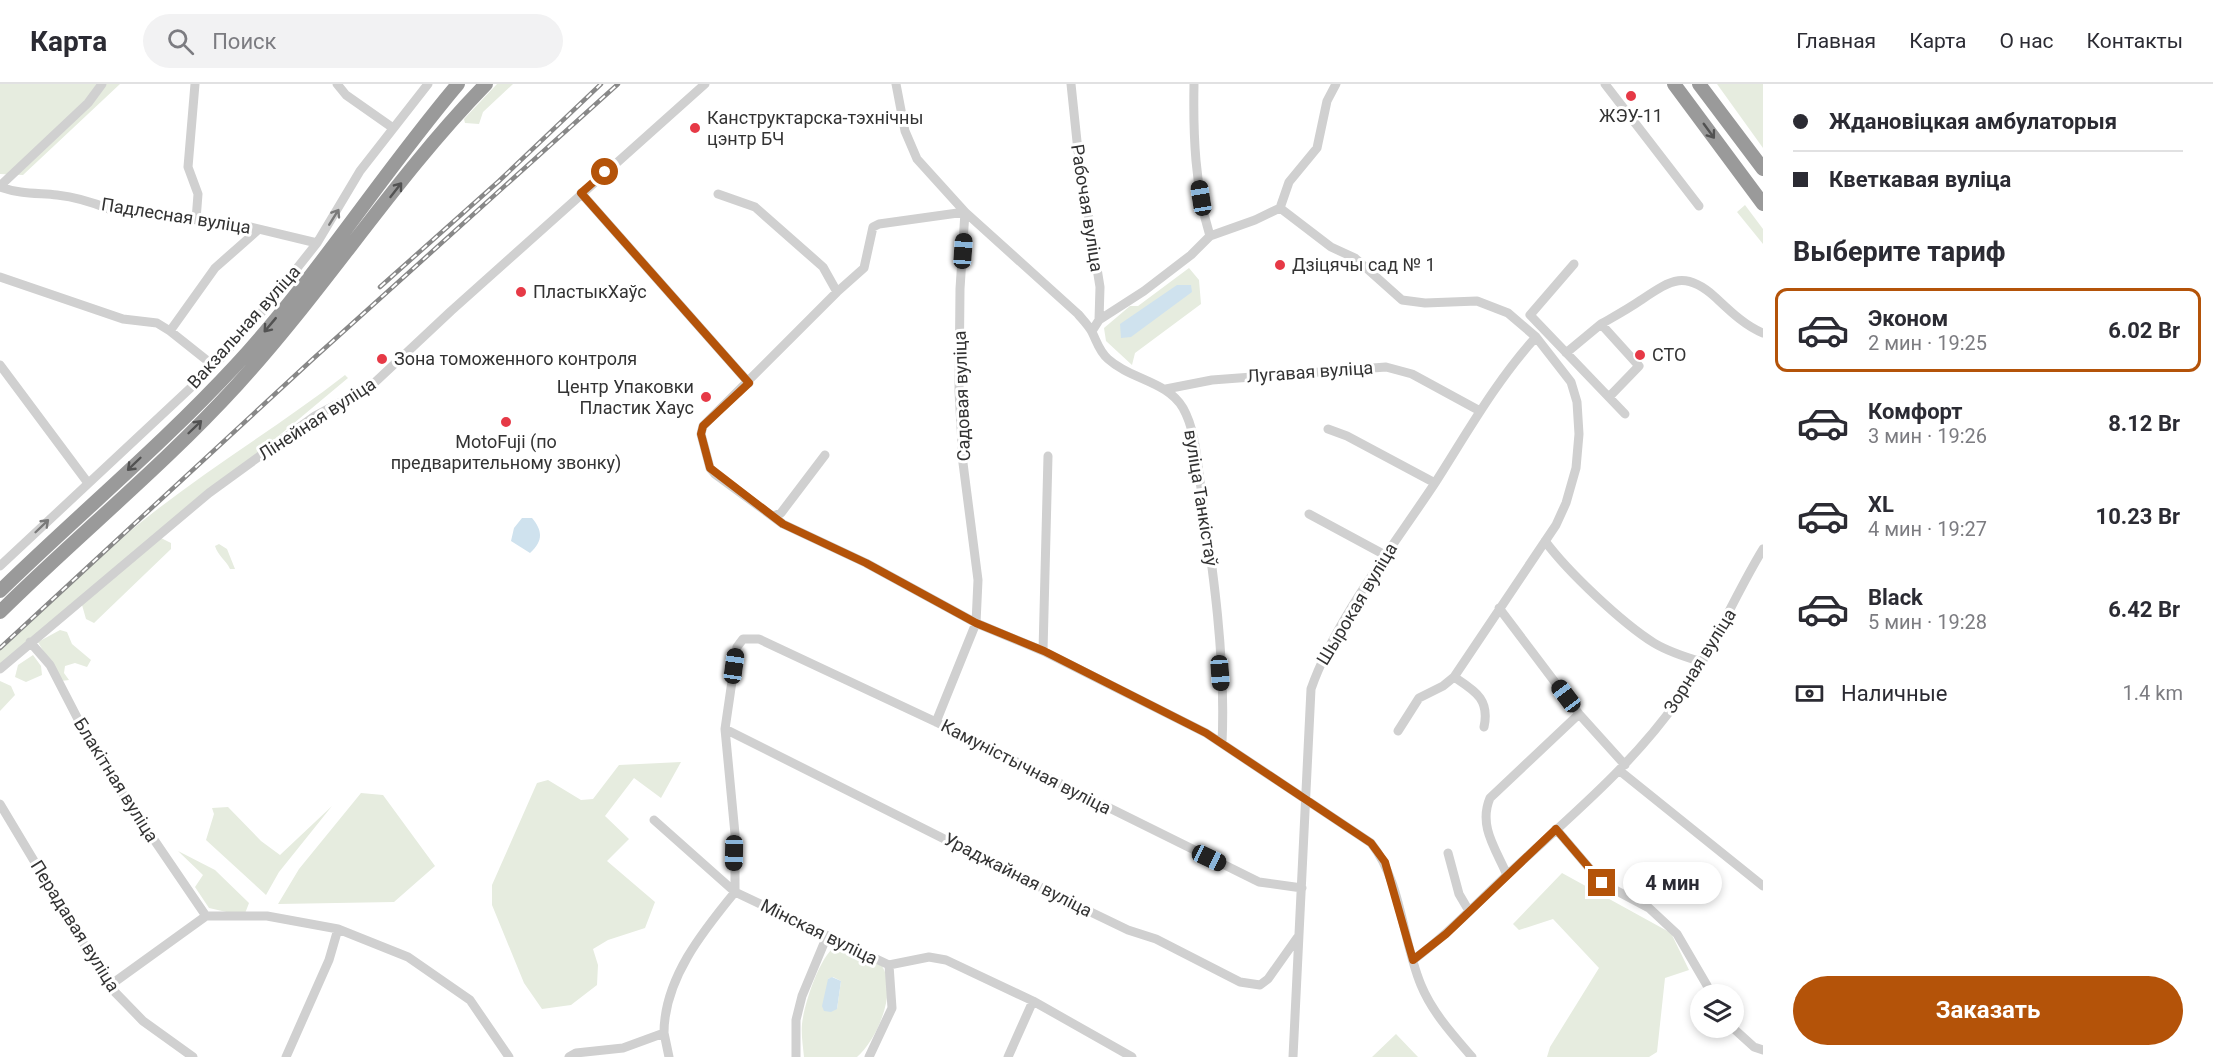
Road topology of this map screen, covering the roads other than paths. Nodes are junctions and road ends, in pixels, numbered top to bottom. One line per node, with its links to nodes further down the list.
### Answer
1 (102, 84): 17 (street)
2 (195, 84): 24 (street)
3 (337, 84): 15 (street)
4 (428, 84): 15 (street, Вакзальная вуліца)
5 (458, 84): 56 (highway, one-way to 56)
6 (486, 84): 58 (highway, one-way to 6)
7 (705, 84): 18 (street, Лінейная вуліца)
8 (896, 84): 23 (street)
9 (1071, 84): 31 (street, Рабочая вуліца)
10 (1194, 84): 26 (street)
11 (1336, 84): 22 (street)
12 (1605, 84): 21 (street)
13 (1674, 84): 20 (highway, one-way to 20)
14 (1699, 84): 16 (highway)
15 (393, 128): 27 (street, Вакзальная вуліца, one-way to 15)
16 (1763, 169)
17 (0, 186): 24 (street, Падлесная вуліца)
18 (581, 193): 40 (street); 60 (street, Лінейная вуліца)
19 (718, 194): 30 (street)
20 (1763, 204)
21 (1699, 206)
22 (1280, 208): 26 (street); 36 (street)
23 (965, 212): 30 (street); 34 (street); 59 (street, Садовая вуліца)
24 (196, 220): 25 (street, Падлесная вуліца)
25 (258, 230): 27 (street, Падлесная вуліца); 33 (street)
26 (1210, 236): 31 (street)
27 (317, 243): 39 (street, Вакзальная вуліца)
28 (1574, 264): 37 (street)
29 (0, 277): 33 (street)
30 (837, 292): 40 (street)
31 (1099, 320): 34 (street)
32 (1601, 324): 35 (street); 37 (street); 42 (street)
33 (170, 331): 39 (street)
34 (1092, 331): 41 (street)
35 (1763, 333)
36 (1536, 337): 43 (street, Шырокая вуліца); 52 (street)
37 (1566, 353): 42 (street)
38 (0, 365): 48 (street)
39 (214, 366): 48 (street, Вакзальная вуліца)
40 (749, 383): 50 (street)
41 (1166, 389): 43 (street, Лугавая вуліца); 70 (street, вуліца Танкістаў)
42 (1609, 397): 44 (street)
43 (1480, 411): 49 (street, Шырокая вуліца)
44 (1625, 414)
45 (1328, 429): 49 (street)
46 (825, 455): 50 (street)
47 (1048, 456): 61 (street)
48 (88, 483): 55 (street, Вакзальная вуліца, one-way to 48)
49 (1435, 483): 54 (street, Шырокая вуліца)
50 (770, 514): 59 (street)
51 (1309, 514): 54 (street)
52 (1545, 541): 57 (street); 62 (street)
53 (1763, 549): 62 (street, Зорная вуліца)
54 (1385, 555): 72 (street, Шырокая вуліца)
55 (0, 567)
56 (0, 591)
57 (1499, 608): 64 (street); 65 (street)
58 (0, 612)
59 (976, 623): 61 (street); 66 (street, Садовая вуліца)
60 (30, 642): 63 (street, Лінейная вуліца); 82 (street, Блакітная вуліца)
61 (1044, 651): 70 (street)
62 (1702, 662): 71 (street, Зорная вуліца)
63 (0, 669)
64 (1454, 677): 67 (street); 69 (street)
65 (1579, 714): 71 (street); 77 (street)
66 (936, 722): 68 (street, Камуністычная вуліца); 79 (street, Камуністычная вуліца)
67 (1484, 727)
68 (725, 729): 80 (street); 85 (street, Ураджайная вуліца)
69 (1398, 731)
70 (1222, 743): 72 (street)
71 (1623, 768): 75 (street, Зорная вуліца); 78 (street)
72 (1306, 799): 79 (street, Шырокая вуліца); 86 (street)
73 (0, 804): 89 (street, Перадавая вуліца)
74 (654, 820): 80 (street, Мінская вуліца)
75 (1556, 829): 77 (street, Зорная вуліца); 88 (street)
76 (1448, 853): 81 (street)
77 (1507, 875): 81 (street, Зорная вуліца)
78 (1763, 886)
79 (1302, 888): 85 (street, Шырокая вуліца)
80 (735, 892): 84 (street, Мінская вуліца); 91 (street)
81 (1469, 911): 86 (street, Зорная вуліца)
82 (206, 916): 83 (street); 89 (street)
83 (338, 929): 95 (street); 96 (street)
84 (827, 936): 87 (street, Мінская вуліца); 99 (street)
85 (1297, 938): 103 (street, Шырокая вуліца)
86 (1413, 960): 104 (street)
87 (889, 965): 90 (street, Мінская вуліца); 100 (street)
88 (1706, 984)
89 (109, 986): 94 (street, Перадавая вуліца)
90 (1033, 1001): 101 (street); 102 (street, Мінская вуліца)
91 (664, 1033): 97 (street); 98 (street)
92 (1744, 1036): 93 (street)
93 (1759, 1048): 105 (street)
94 (193, 1057)
95 (286, 1057)
96 (510, 1057)
97 (569, 1057)
98 (669, 1057)
99 (796, 1057)
100 (869, 1057)
101 (1008, 1057)
102 (1132, 1057)
103 (1293, 1057)
104 (1472, 1057)
105 (1759, 1057)

